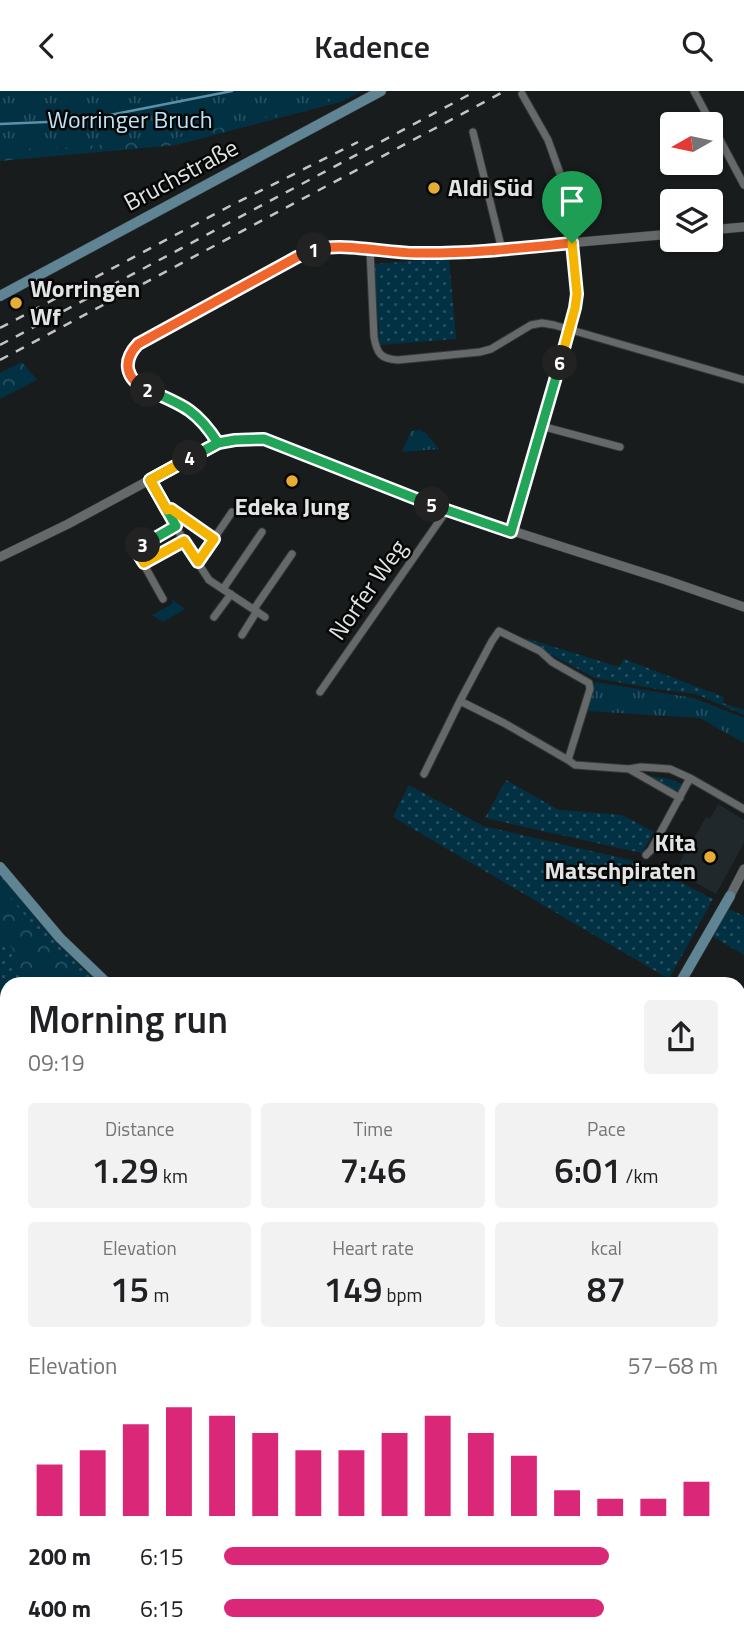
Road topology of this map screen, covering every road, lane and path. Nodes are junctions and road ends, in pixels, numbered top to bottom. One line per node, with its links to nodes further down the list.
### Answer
1 (381, 91): 12 (main road, Bruchstraße)
2 (694, 91): 5 (street)
3 (523, 94): 9 (street)
4 (473, 132): 11 (street)
5 (744, 185)
6 (744, 227): 7 (street)
7 (723, 229)
8 (660, 235): 9 (street)
9 (572, 243): 11 (street); 13 (street)
10 (370, 250): 11 (street); 13 (street); 16 (street)
11 (502, 250)
12 (0, 296)
13 (569, 329): 14 (street); 15 (street)
14 (744, 380)
15 (541, 426): 17 (street); 24 (street)
16 (218, 443): 18 (street); 20 (street)
17 (620, 447)
18 (150, 480): 19 (street); 28 (street)
19 (167, 510): 22 (street); 25 (street)
20 (447, 510): 24 (street); 39 (street, Norfer Weg)
21 (232, 512): 25 (street)
22 (176, 526): 26 (street); 30 (street)
23 (262, 532): 31 (street)
24 (511, 532): 34 (street)
25 (214, 539): 29 (street)
26 (184, 541): 29 (street); 30 (street)
27 (292, 554): 35 (street)
28 (0, 557)
29 (198, 562): 31 (street)
30 (144, 563): 33 (street)
31 (223, 589): 32 (street)
32 (231, 594): 35 (street); 36 (street)
33 (163, 599)
34 (744, 607)
35 (256, 610): 37 (street); 38 (street)
36 (214, 617)
37 (265, 617)
38 (242, 635)
39 (320, 692)
40 (460, 701): 41 (street); 41 (street); 43 (street)
41 (568, 760): 42 (street)
42 (629, 769): 44 (street); 45 (street)
43 (424, 774)
44 (690, 778): 45 (street); 46 (street)
45 (680, 798): 47 (street)
46 (744, 809)
47 (646, 855)
48 (0, 867): 51 (main road)
49 (744, 869): 50 (street)
50 (730, 896): 52 (main road)
51 (101, 977)
52 (683, 977)

